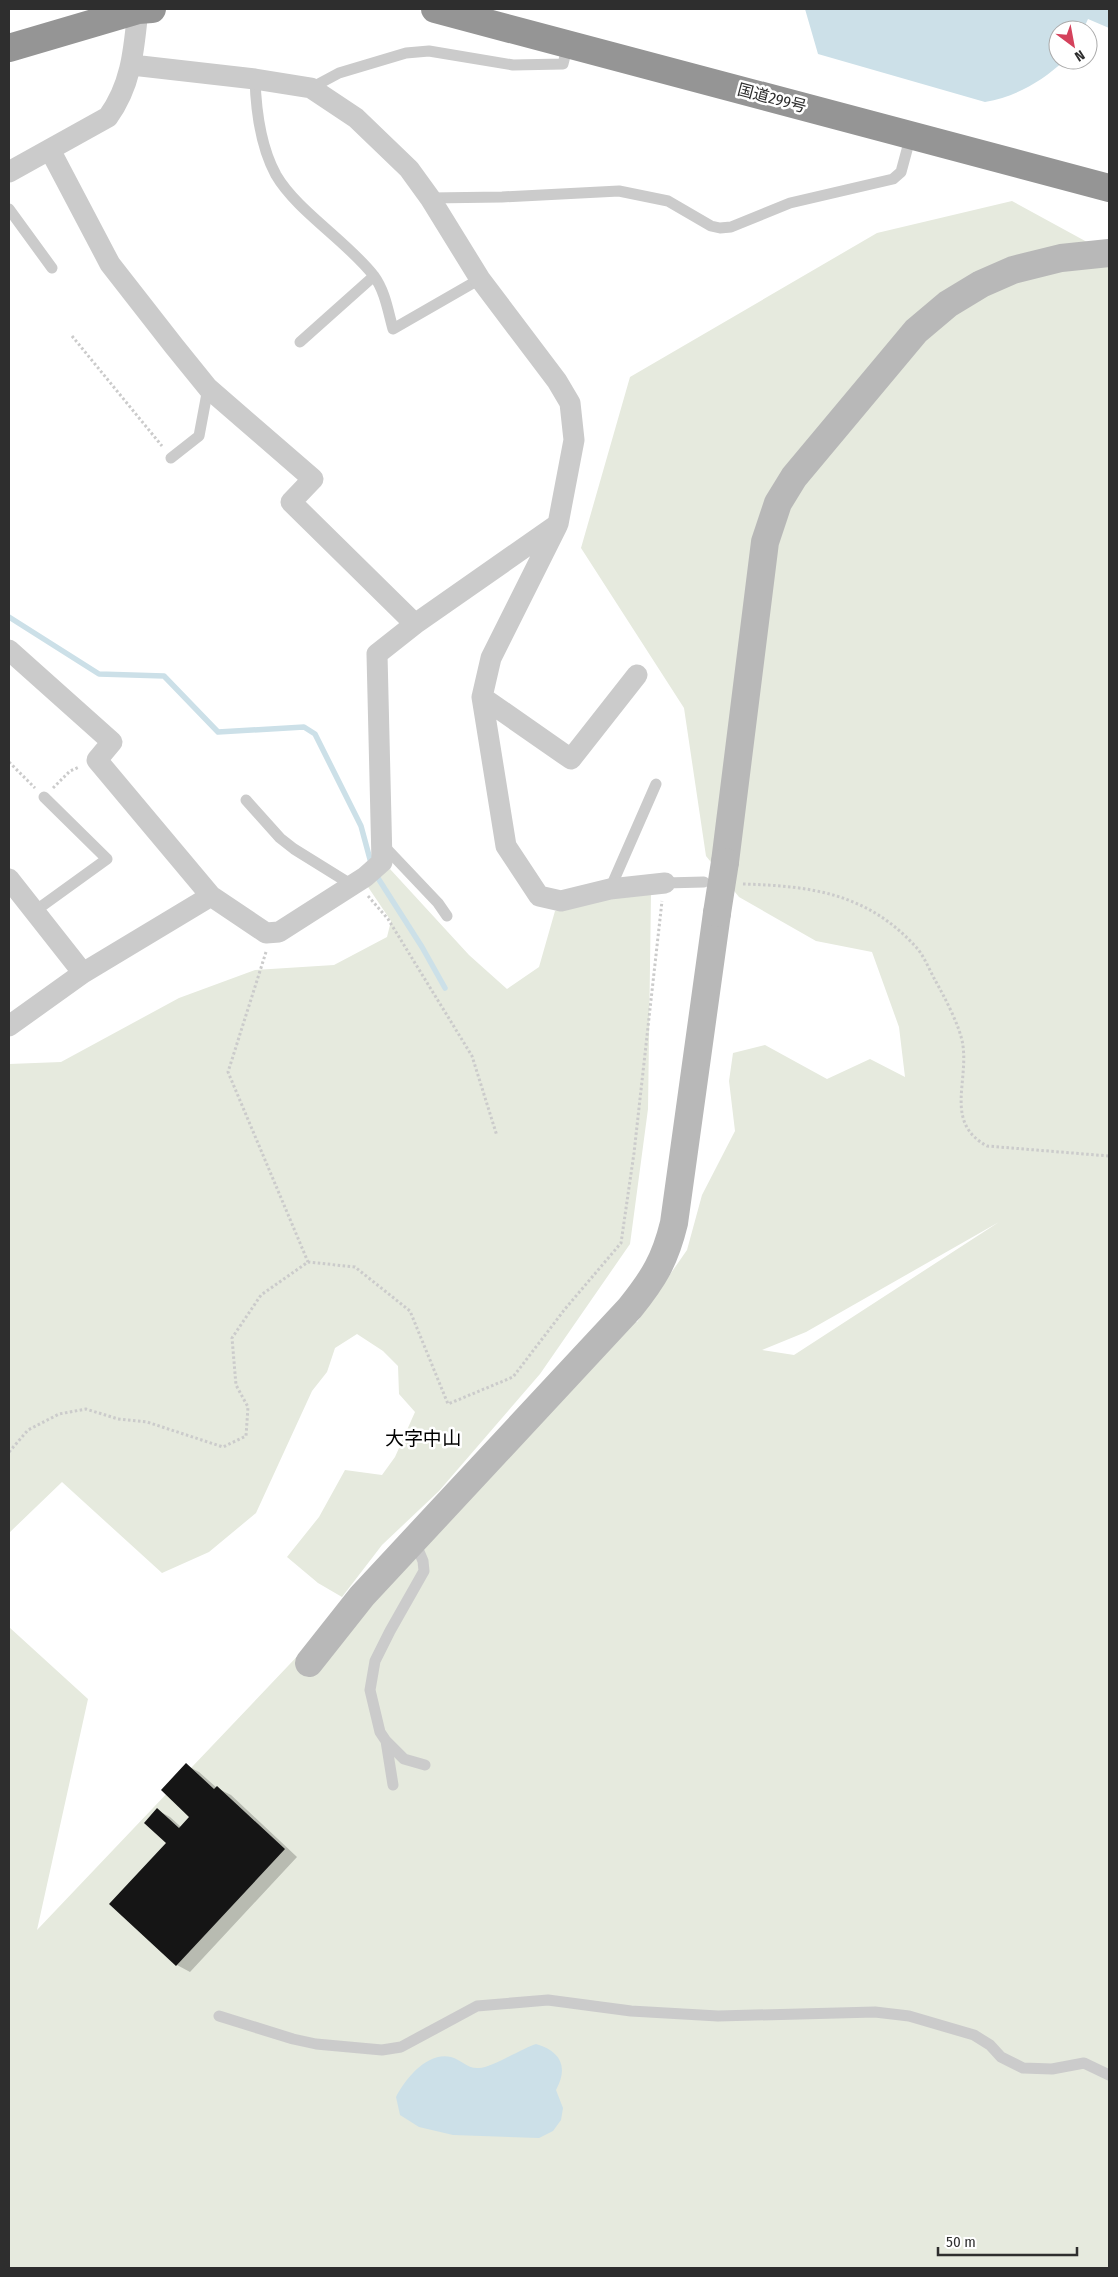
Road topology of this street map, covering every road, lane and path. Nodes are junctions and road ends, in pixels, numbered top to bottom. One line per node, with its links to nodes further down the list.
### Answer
1 (142, 9): 4 (highway); 5 (street)
2 (436, 9): 3 (highway, 国道299号)
3 (568, 44): 7 (lane); 8 (highway, 国道299号)
4 (9, 48)
5 (132, 65): 6 (street); 9 (street)
6 (255, 79): 7 (street); 16 (lane)
7 (310, 88): 12 (street)
8 (911, 135): 11 (highway, 国道299号); 12 (lane)
9 (50, 150): 10 (street); 20 (street)
10 (9, 172)
11 (1109, 188)
12 (430, 198): 17 (street)
13 (9, 208): 15 (lane)
14 (1109, 253): 48 (street, bridge)
15 (52, 268)
16 (374, 276): 17 (lane); 19 (lane)
17 (480, 279): 22 (street)
18 (72, 336): 21 (path)
19 (300, 342)
20 (208, 388): 21 (lane); 23 (street)
21 (171, 458)
22 (558, 524): 23 (street); 26 (street)
23 (415, 624): 32 (street)
24 (9, 650): 27 (street)
25 (637, 675): 26 (street)
26 (482, 697): 37 (street)
27 (97, 760): 30 (path); 38 (street)
28 (9, 762): 30 (path)
29 (656, 784): 37 (lane)
30 (44, 798): 39 (lane)
31 (246, 800): 35 (lane)
32 (380, 842): 35 (street); 40 (lane)
33 (9, 879): 39 (street)
34 (704, 882): 36 (lane); 45 (path)
35 (354, 883): 41 (street); 44 (path)
36 (664, 883): 37 (street); 46 (path)
37 (610, 889)
38 (210, 896): 41 (street); 42 (street)
39 (35, 911): 42 (street)
40 (447, 916)
41 (272, 932): 46 (path)
42 (83, 973): 43 (street)
43 (9, 1026)
44 (497, 1136)
45 (1109, 1156)
46 (308, 1262): 47 (path)
47 (9, 1452)
48 (414, 1540): 49 (street); 50 (lane)
49 (309, 1663)
50 (386, 1741): 51 (lane); 52 (lane)
51 (425, 1765)
52 (393, 1785)
53 (218, 2016): 54 (lane)
54 (1109, 2075)

